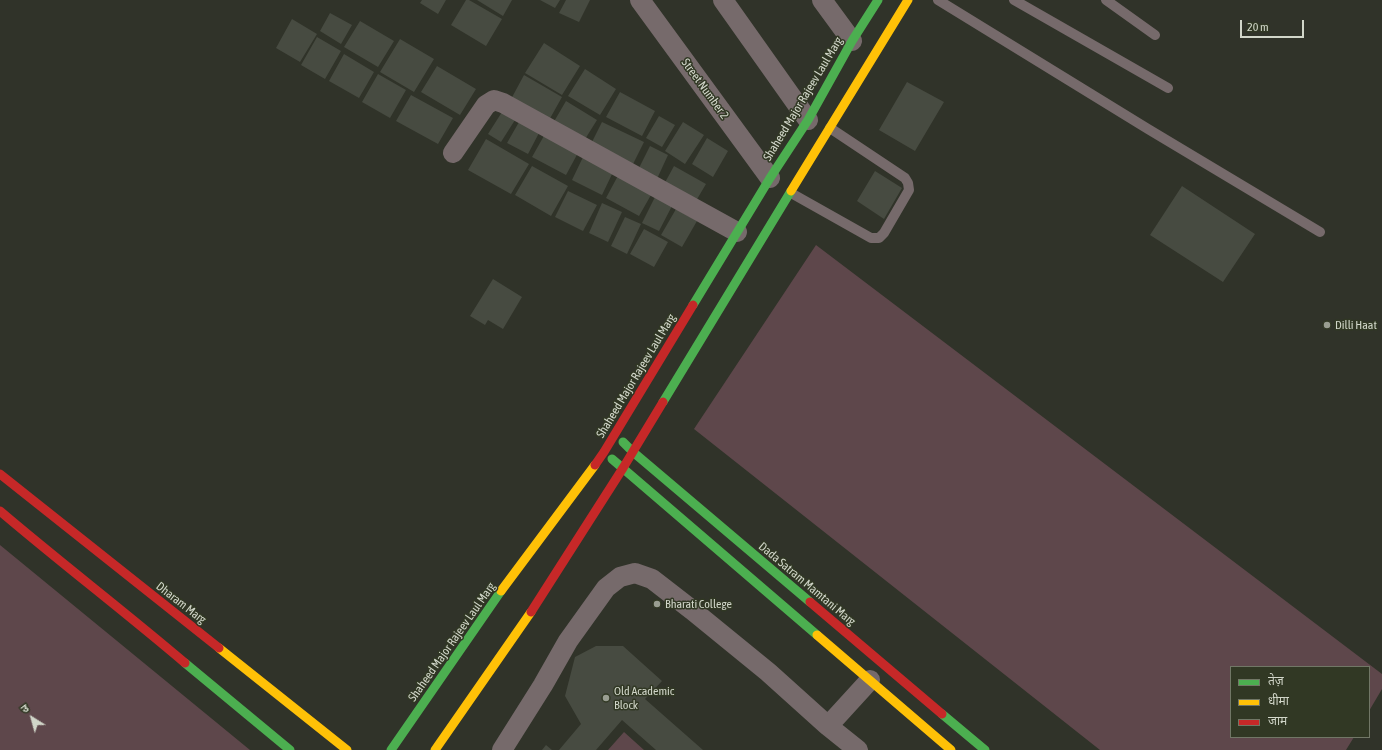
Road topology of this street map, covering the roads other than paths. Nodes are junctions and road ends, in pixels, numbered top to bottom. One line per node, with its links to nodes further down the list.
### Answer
1 (640, 0): 15 (street, Street Number 2)
2 (723, 0): 12 (street)
3 (822, 0): 10 (street)
4 (878, 0): 10 (street, Shaheed Major Rajeev Laul Marg)
5 (908, 0): 13 (street)
6 (938, 0): 18 (lane)
7 (1014, 0): 11 (lane)
8 (1106, 0): 9 (lane)
9 (1155, 35)
10 (852, 41): 12 (street, Shaheed Major Rajeev Laul Marg)
11 (1168, 88)
12 (808, 120): 15 (street, Shaheed Major Rajeev Laul Marg)
13 (830, 128): 16 (street); 16 (lane)
14 (453, 153): 17 (street)
15 (770, 178): 17 (street, Shaheed Major Rajeev Laul Marg)
16 (791, 193): 21 (street)
17 (737, 232): 19 (street, Shaheed Major Rajeev Laul Marg)
18 (1320, 232)
19 (616, 434): 20 (street, Shaheed Major Rajeev Laul Marg); 21 (street, Dada Satram Mamtani Marg)
20 (604, 452): 22 (street); 29 (street, Shaheed Major Rajeev Laul Marg)
21 (632, 452): 22 (street); 34 (street, Dada Satram Mamtani Marg)
22 (622, 468): 25 (street); 30 (street)
23 (0, 474): 28 (street, Dharam Marg)
24 (0, 511): 27 (street)
25 (870, 680): 26 (street); 33 (street)
26 (828, 726): 31 (street); 32 (street)
27 (290, 750)
28 (347, 750)
29 (391, 750)
30 (435, 750)
31 (502, 750)
32 (858, 750)
33 (951, 750)
34 (986, 750)

